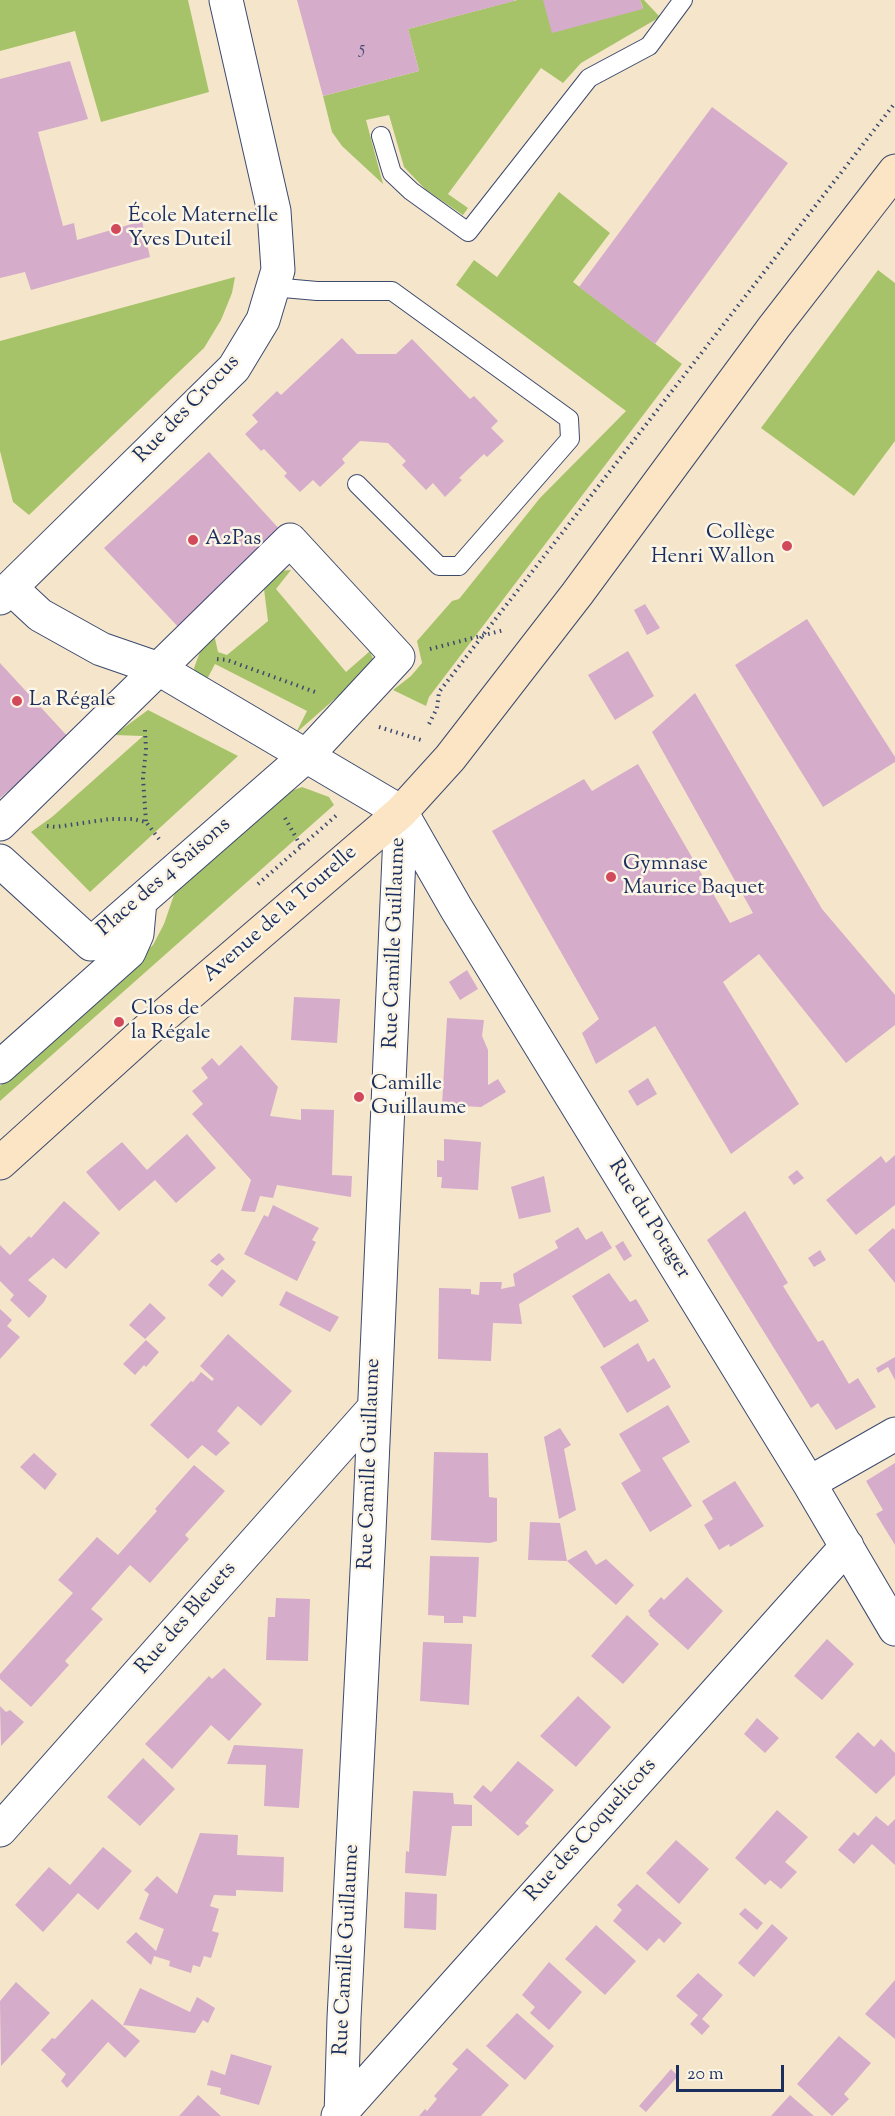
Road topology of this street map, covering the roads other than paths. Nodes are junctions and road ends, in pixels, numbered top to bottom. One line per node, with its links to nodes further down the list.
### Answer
1 (226, 0): 5 (street, Rue des Crocus)
2 (683, 0): 3 (lane)
3 (381, 136)
4 (895, 171): 10 (main road, Avenue de la Tourelle)
5 (272, 287): 6 (lane); 7 (street, Rue des Crocus)
6 (357, 484)
7 (6, 593): 8 (street)
8 (159, 669): 9 (street); 9 (street, Place des 4 Saisons); 11 (street)
9 (306, 756): 10 (street); 13 (street, Place des 4 Saisons)
10 (401, 812): 15 (main road, Avenue de la Tourelle); 16 (street, Rue Camille Guillaume); 18 (street, Rue du Potager)
11 (0, 824)
12 (0, 861): 13 (street, Place des 4 Saisons)
13 (140, 901): 14 (street)
14 (0, 1067)
15 (0, 1163)
16 (374, 1408): 21 (street, Rue des Bleuets); 22 (street, Rue Camille Guillaume)
17 (895, 1434): 18 (street)
18 (809, 1482): 19 (street, Rue du Potager)
19 (847, 1546): 20 (street, Rue du Potager); 22 (street, Rue des Coquelicots)
20 (895, 1629)
21 (0, 1830)
22 (340, 2115)

